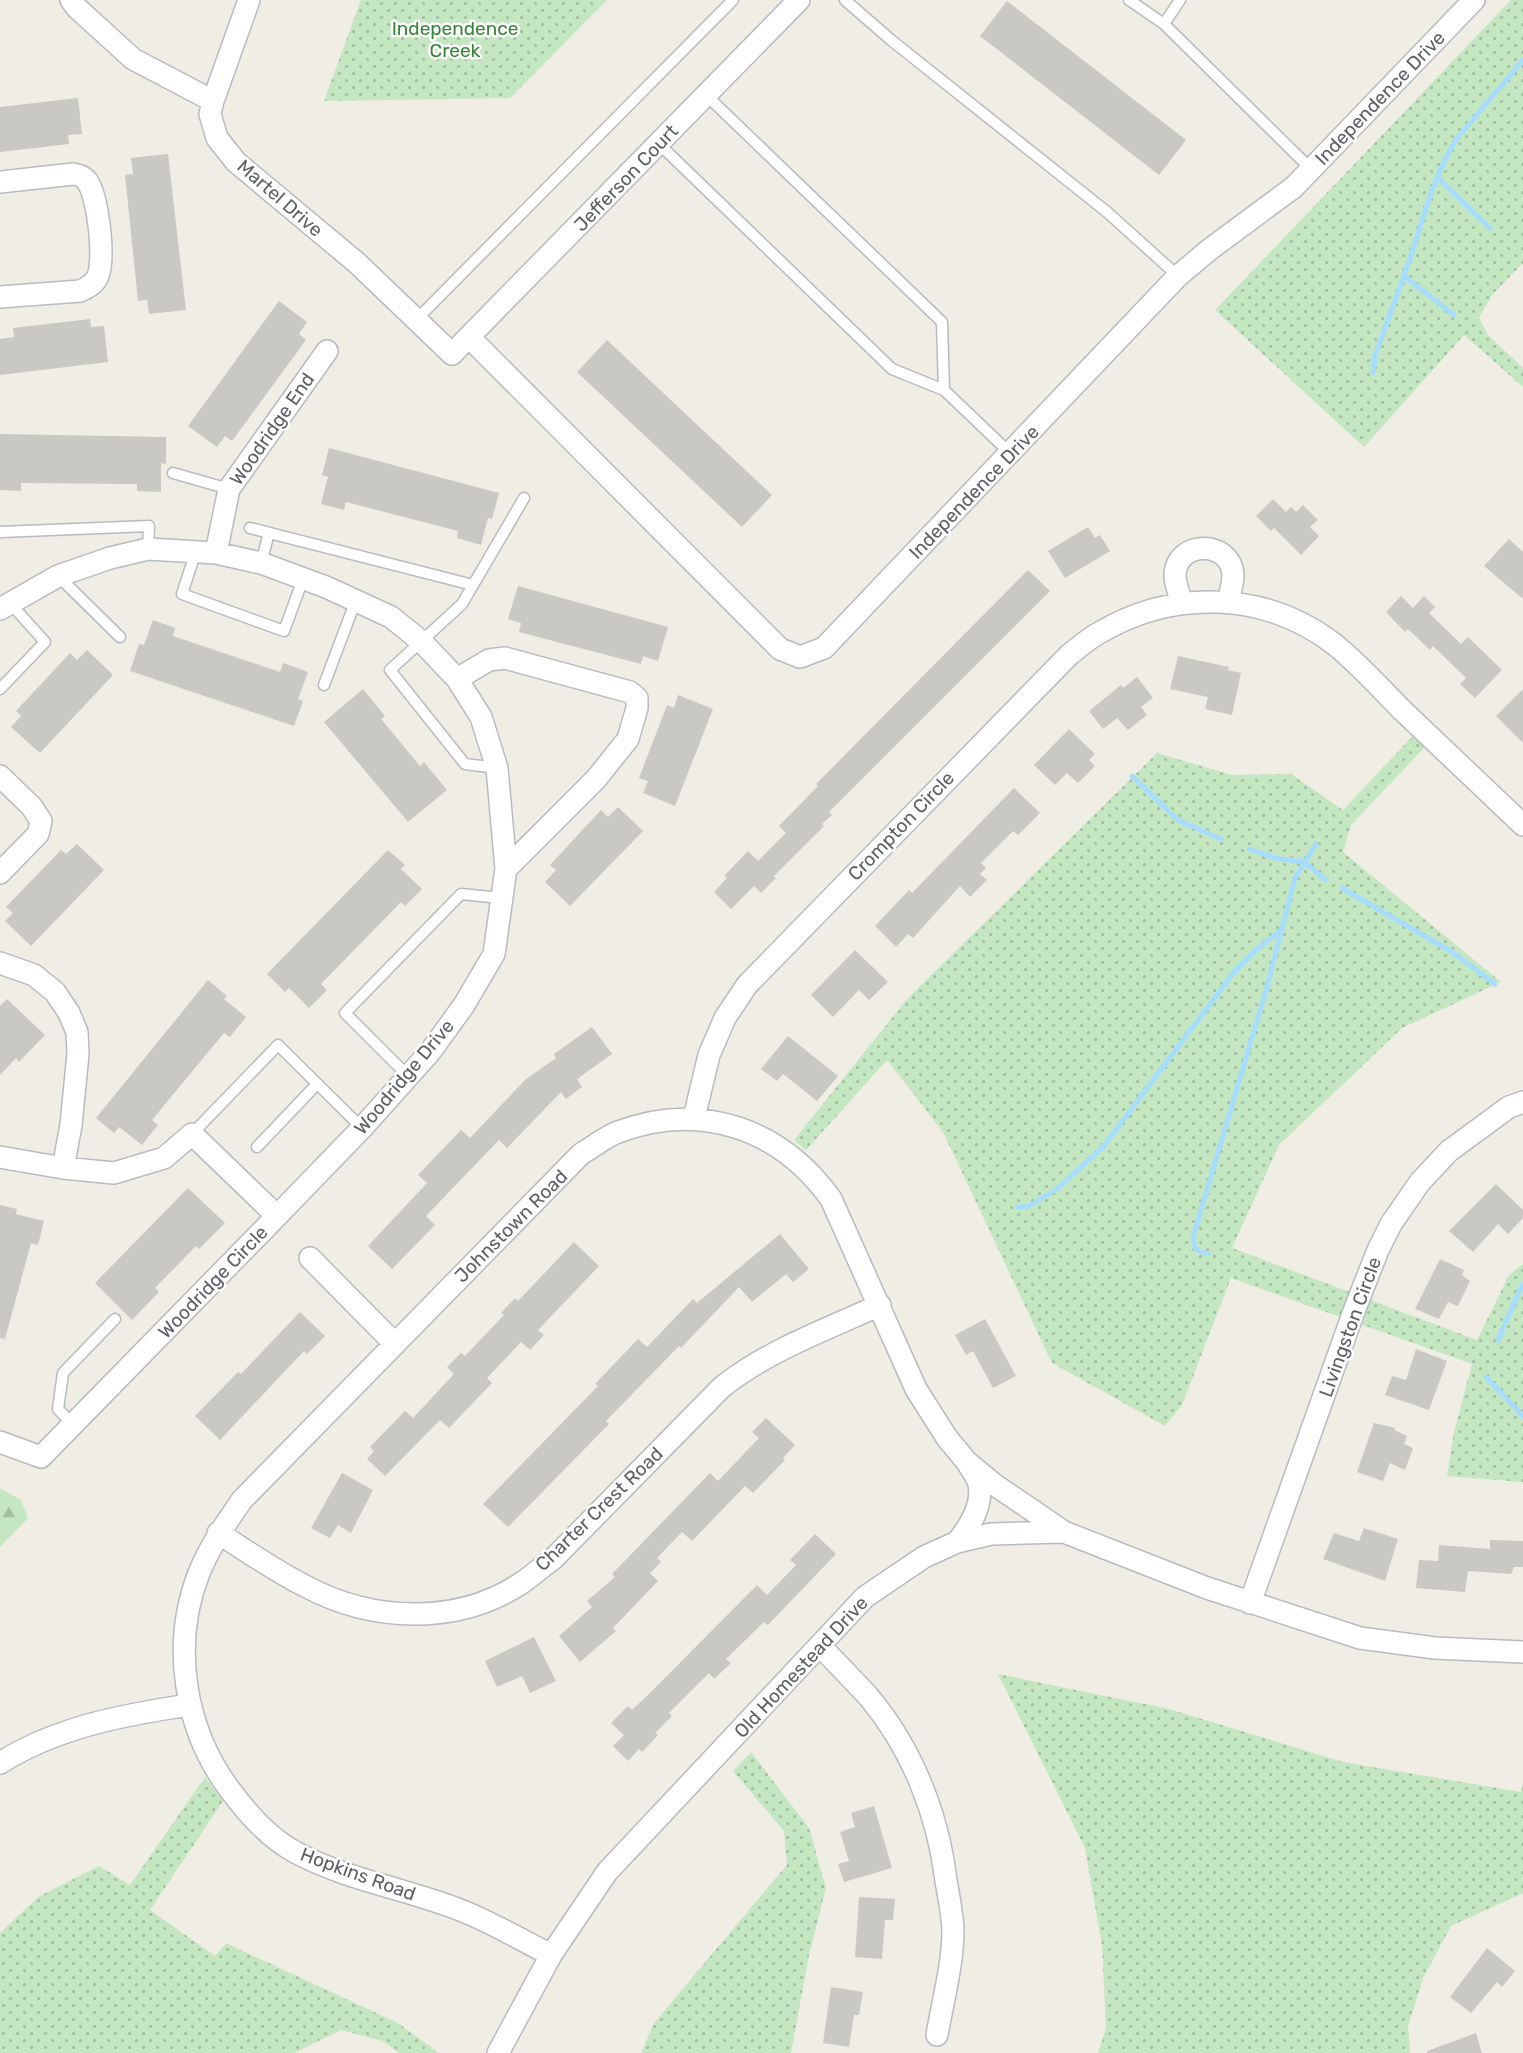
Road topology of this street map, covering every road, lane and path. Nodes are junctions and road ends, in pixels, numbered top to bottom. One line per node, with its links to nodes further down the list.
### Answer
1 (71, 0): 11 (street)
2 (249, 0): 11 (street, Martel Drive)
3 (733, 0): 17 (lane)
4 (799, 0): 10 (street, Jefferson Court)
5 (845, 0): 15 (lane)
6 (1129, 0): 9 (lane)
7 (1180, 0): 9 (lane)
8 (1474, 0): 13 (street, Independence Drive)
9 (1164, 24): 13 (lane)
10 (706, 95): 12 (street, Jefferson Court); 21 (lane)
11 (213, 101): 17 (street, Martel Drive)
12 (659, 144): 18 (street, Jefferson Court); 21 (lane)
13 (1311, 169): 15 (street, Independence Drive)
14 (0, 182): 16 (street)
15 (1178, 276): 22 (street, Independence Drive)
16 (0, 297)
17 (416, 320): 20 (street, Martel Drive)
18 (470, 338): 20 (street, Jefferson Court); 22 (street, Independence Drive)
19 (327, 351): 24 (street, Woodridge End)
20 (452, 355)
21 (944, 390): 22 (lane)
22 (1011, 454)
23 (173, 473): 24 (lane)
24 (229, 489): 30 (street, Woodridge End)
25 (524, 498): 34 (lane)
26 (250, 528): 28 (lane)
27 (0, 532): 29 (lane)
28 (269, 533): 31 (lane); 34 (lane)
29 (148, 550): 30 (street, Woodridge Drive); 32 (street, Woodridge Drive)
30 (206, 552): 31 (street, Woodridge Drive); 33 (lane)
31 (261, 563): 33 (street, Woodridge Drive)
32 (58, 576): 38 (street, Woodridge Drive); 39 (lane)
33 (303, 579): 35 (street, Woodridge Drive)
34 (473, 585): 40 (lane)
35 (356, 600): 40 (street, Woodridge Drive); 42 (lane)
36 (1228, 602): 37 (street, Crompton Circle); 37 (street); 46 (street, Crompton Circle)
37 (1182, 603): 54 (street, Crompton Circle)
38 (5, 606): 43 (lane)
39 (120, 637)
40 (422, 642): 41 (street, Woodridge Drive); 44 (lane)
41 (457, 679): 44 (street, Woodridge Drive); 47 (street)
42 (324, 685)
43 (0, 689)
44 (497, 768): 47 (street, Woodridge Drive)
45 (0, 776): 48 (street)
46 (1523, 825)
47 (506, 869): 49 (street, Woodridge Drive)
48 (0, 873)
49 (502, 898): 51 (street, Woodridge Drive); 51 (lane)
50 (0, 963): 59 (street)
51 (408, 1076): 55 (street, Woodridge Drive)
52 (317, 1084): 55 (lane); 56 (lane); 57 (lane)
53 (1523, 1102): 71 (street, Livingston Circle)
54 (694, 1118): 62 (street, Johnstown Road); 64 (street, Johnstown Road)
55 (362, 1128): 60 (street, Woodridge Drive)
56 (192, 1134): 59 (street); 60 (street, Woodridge Circle)
57 (257, 1147)
58 (0, 1157): 59 (street)
59 (63, 1168)
60 (277, 1216): 65 (street, Woodridge Circle)
61 (310, 1258): 64 (street)
62 (880, 1305): 67 (street, Johnstown Road); 69 (street, Charter Crest Road)
63 (115, 1319): 65 (lane)
64 (395, 1343): 69 (street, Johnstown Road)
65 (73, 1424): 66 (street, Woodridge Circle)
66 (0, 1442)
67 (967, 1462): 68 (street, Johnstown Road); 70 (street)
68 (1064, 1532): 70 (street, Old Homestead Drive); 71 (street, Old Homestead Drive)
69 (218, 1533): 74 (street, Johnstown Road)
70 (957, 1542): 72 (street, Old Homestead Drive)
71 (1250, 1603): 73 (street, Old Homestead Drive)
72 (820, 1646): 76 (street, Old Homestead Drive); 77 (street)
73 (1523, 1652)
74 (189, 1705): 75 (street); 76 (street, Hopkins Road)
75 (0, 1763)
76 (551, 1955): 78 (street, Old Homestead Drive)
77 (937, 2035)
78 (498, 2053)

